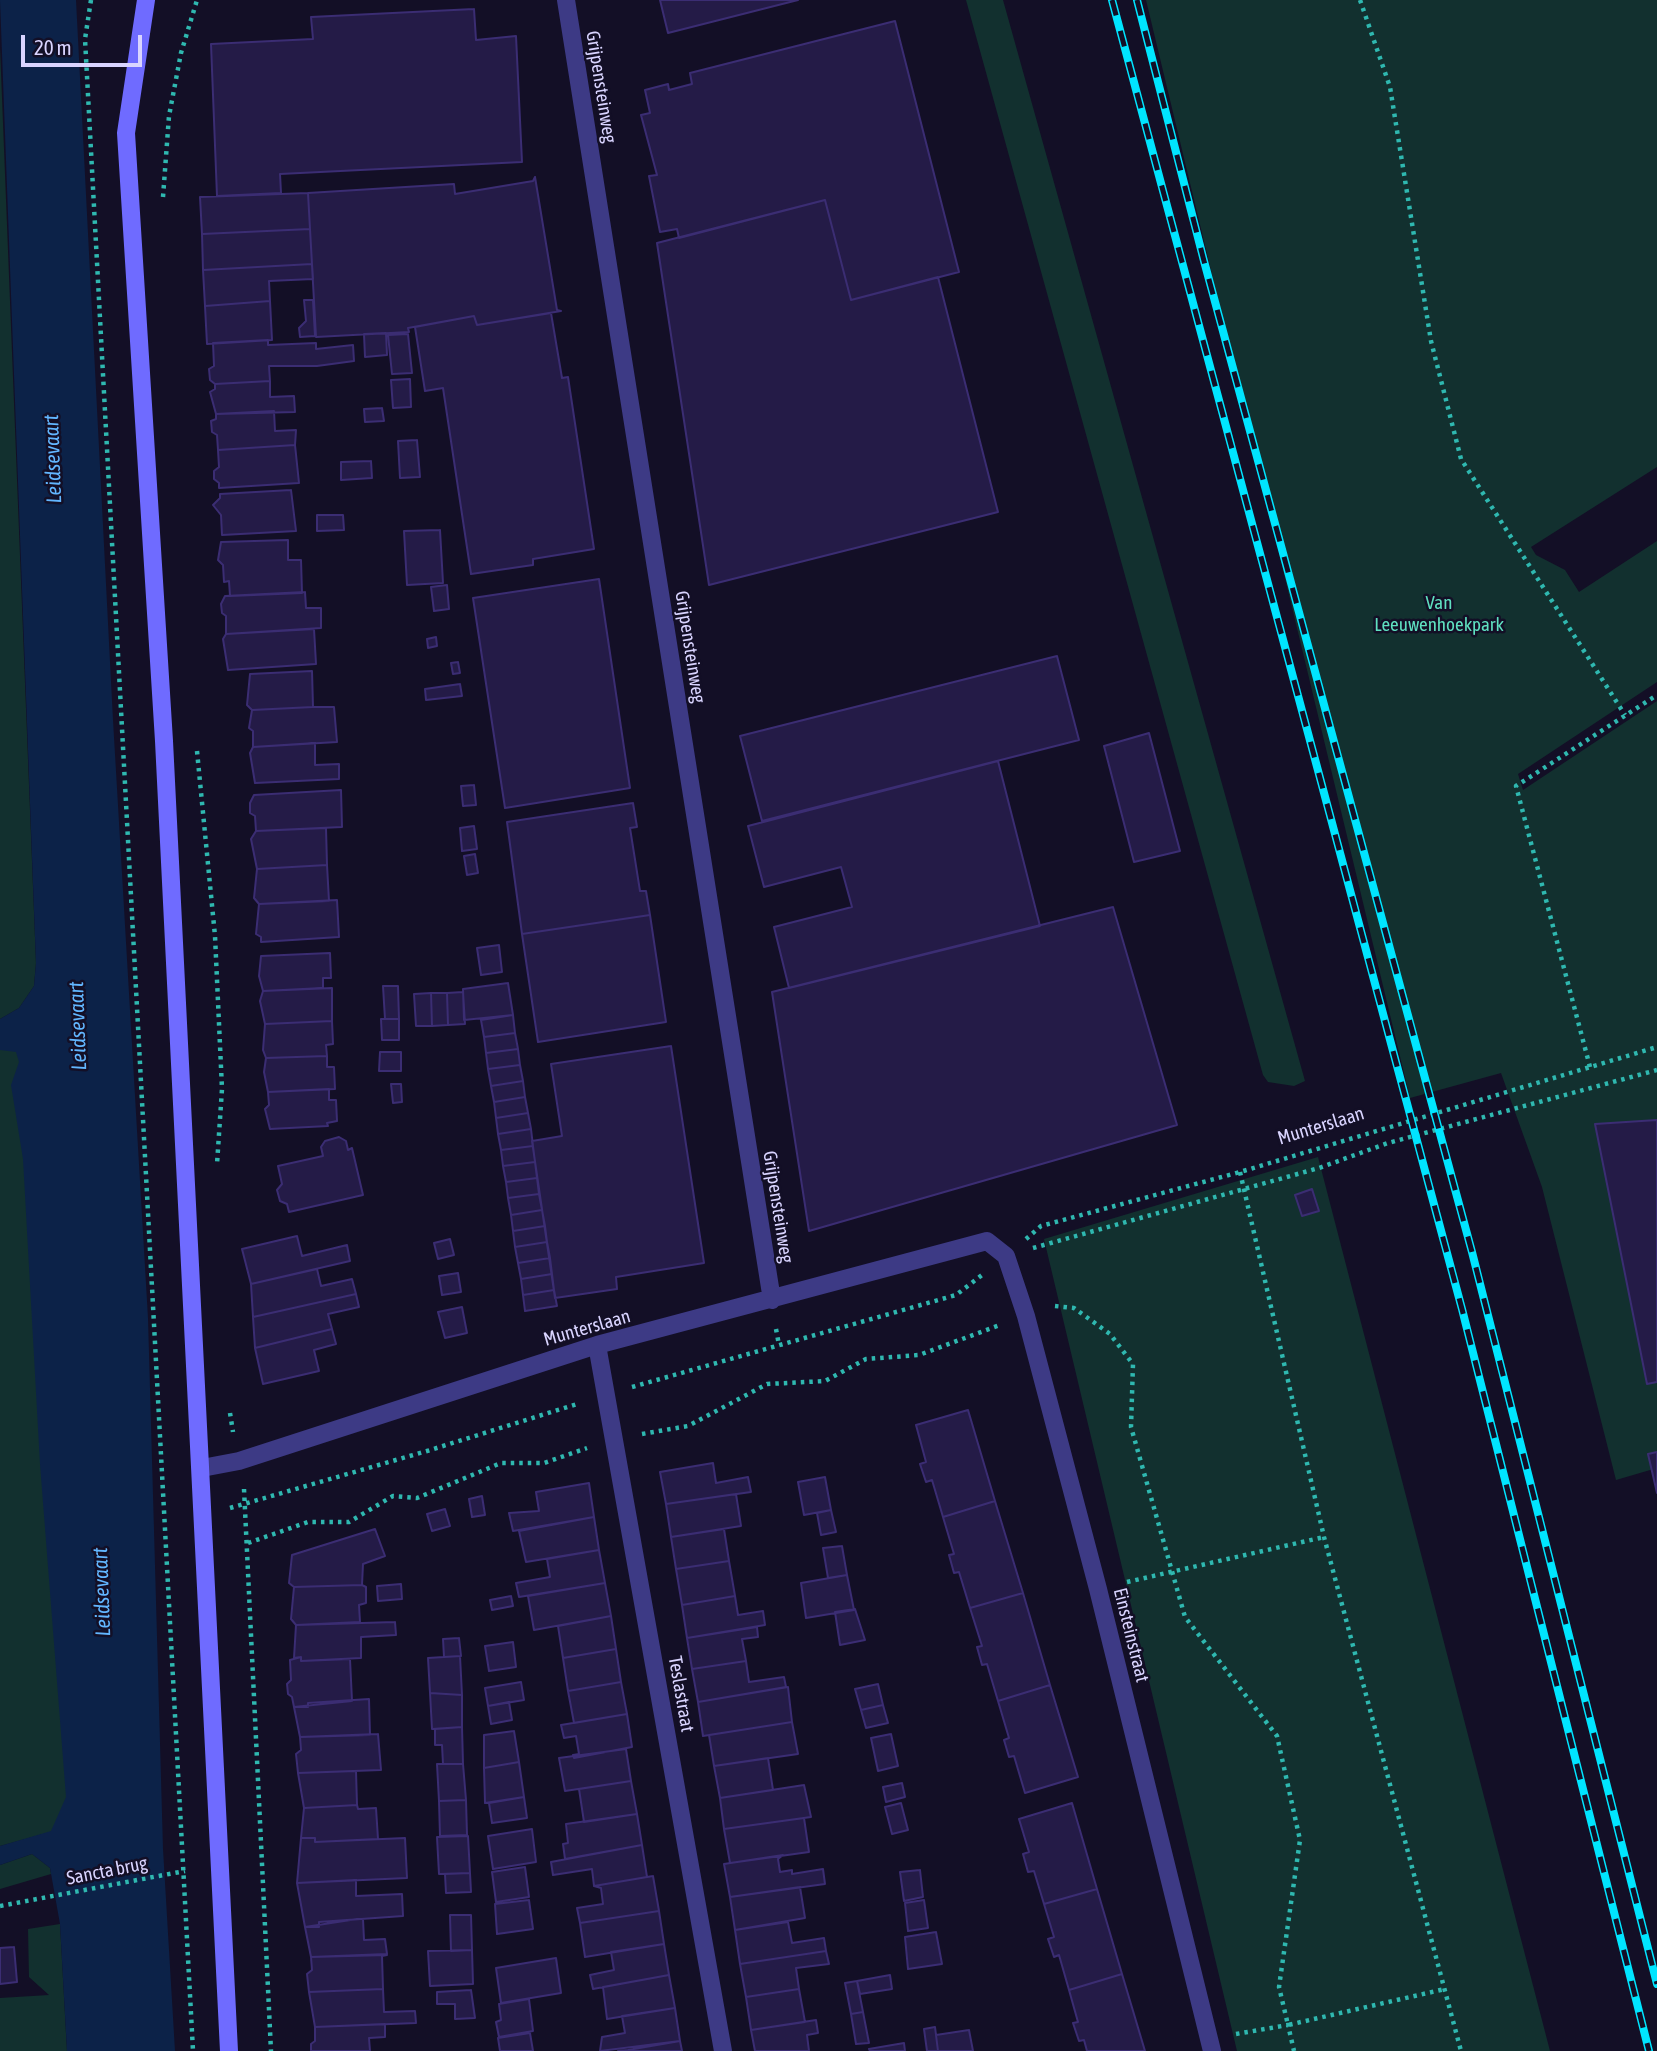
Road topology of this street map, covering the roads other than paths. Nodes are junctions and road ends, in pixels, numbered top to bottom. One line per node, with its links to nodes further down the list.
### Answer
1 (146, 0): 6 (main road)
2 (566, 0): 4 (street, Grijpensteinweg)
3 (1006, 1256): 4 (street, Munterslaan); 7 (street, Einsteinstraat)
4 (772, 1300): 5 (street, Munterslaan)
5 (597, 1345): 6 (street, Munterslaan); 9 (street, Teslastraat)
6 (202, 1468): 8 (main road)
7 (1210, 2045)
8 (229, 2051)
9 (723, 2051)

